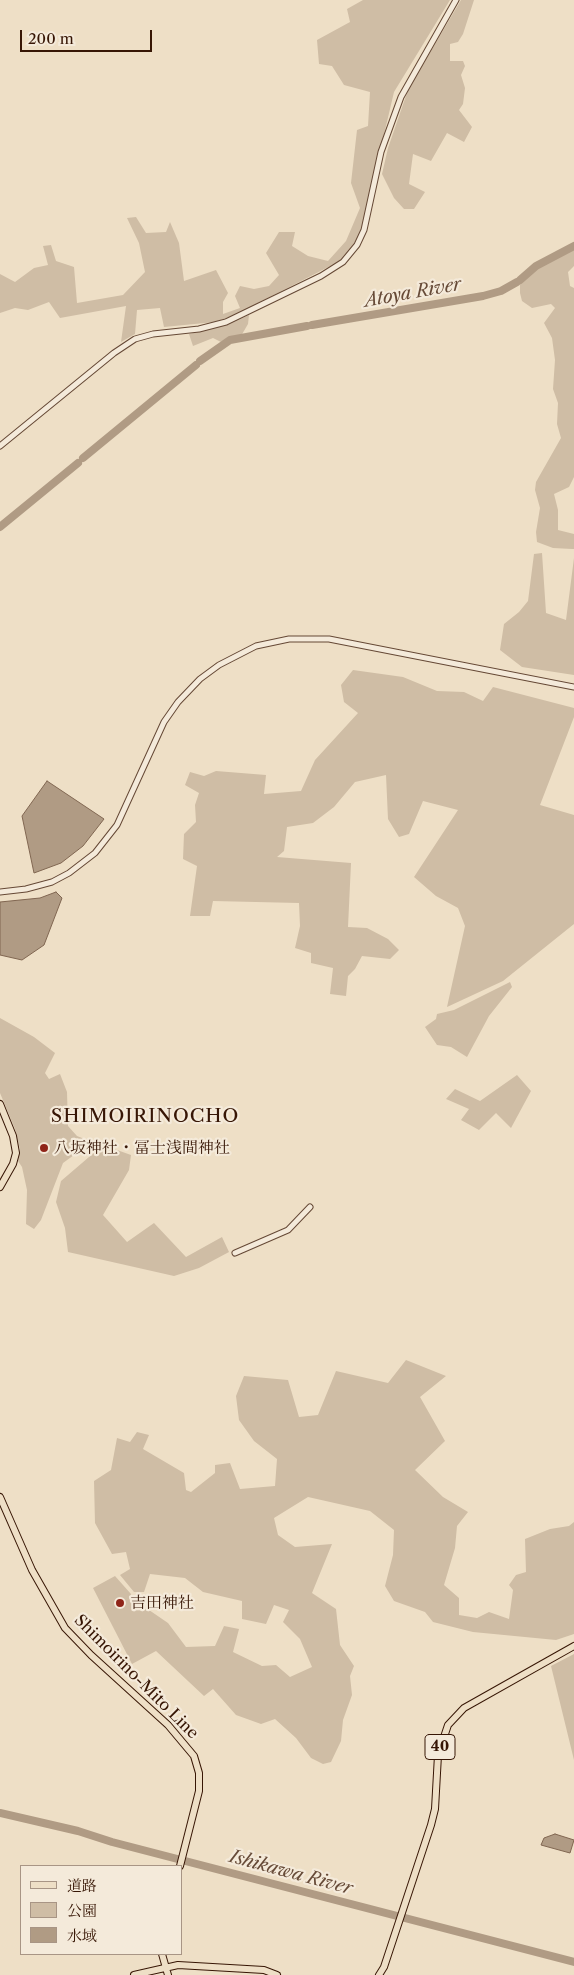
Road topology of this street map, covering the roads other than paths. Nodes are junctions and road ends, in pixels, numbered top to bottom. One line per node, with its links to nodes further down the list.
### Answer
1 (456, 0): 2 (street)
2 (0, 446)
3 (574, 687): 4 (street)
4 (0, 892)
5 (0, 1104): 6 (main road)
6 (0, 1187)
7 (310, 1207): 8 (street)
8 (235, 1253)
9 (0, 1497): 11 (main road, Shimoirino-Mito Line)
10 (574, 1646): 17 (main road, 40)
11 (181, 1863)
12 (162, 1955): 13 (main road)
13 (166, 1966): 14 (main road); 15 (main road); 16 (main road)
14 (134, 1975)
15 (168, 1975)
16 (277, 1975)
17 (379, 1975)

